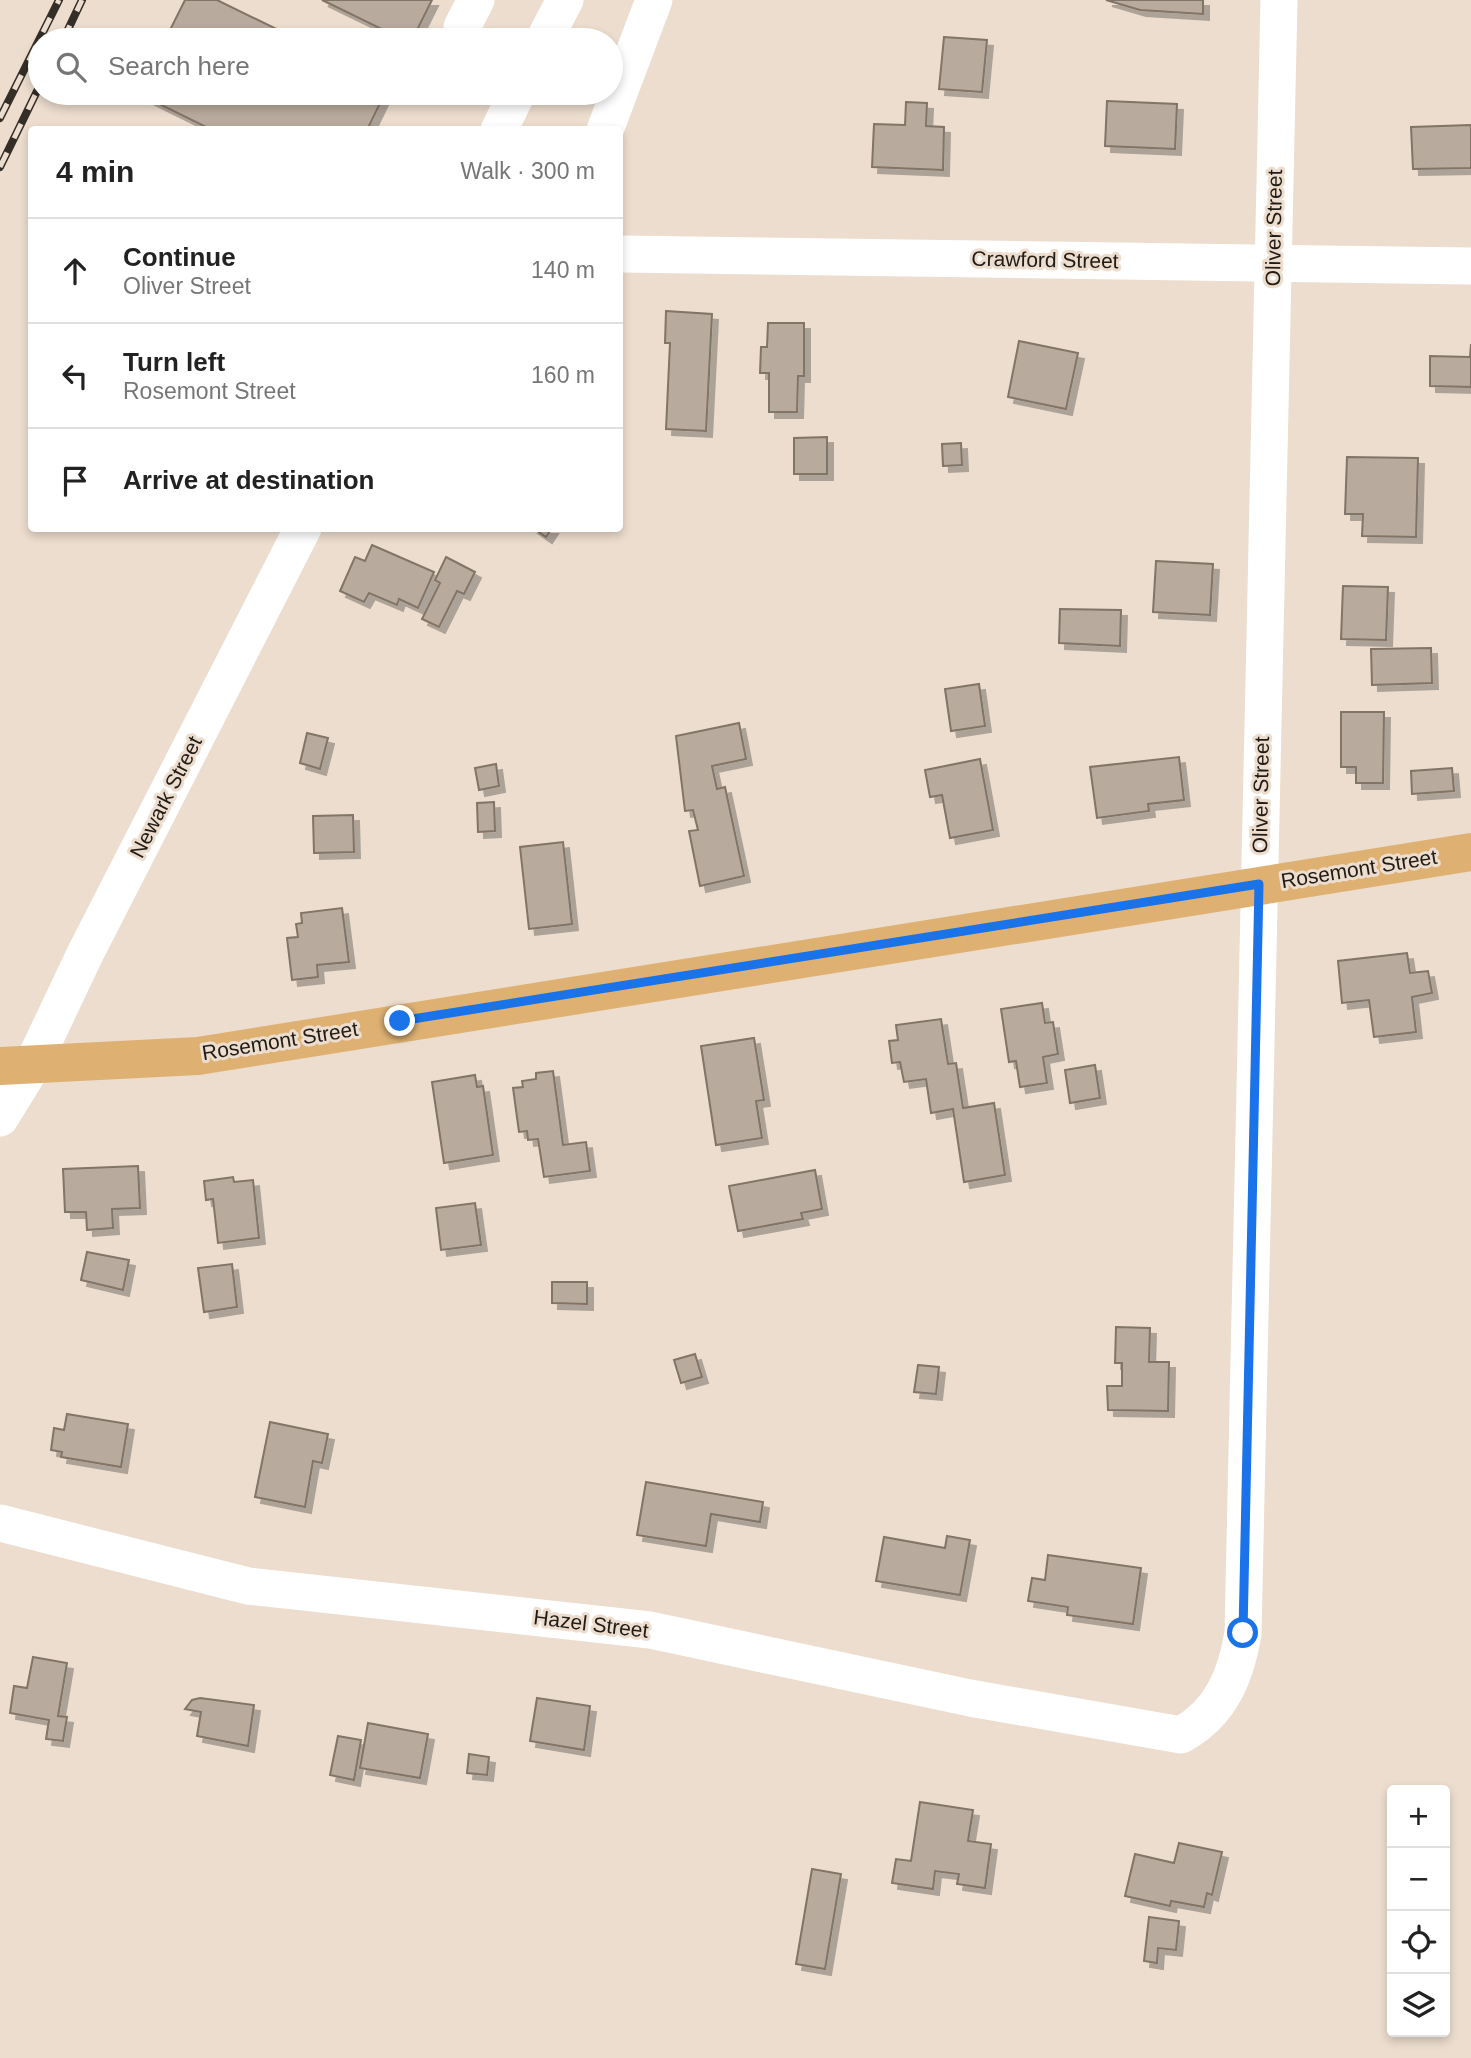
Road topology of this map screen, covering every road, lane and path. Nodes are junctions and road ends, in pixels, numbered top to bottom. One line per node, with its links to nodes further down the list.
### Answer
1 (476, 0): 5 (street)
2 (565, 0): 6 (street)
3 (654, 0): 7 (street)
4 (1279, 0): 11 (street, Oliver Street)
5 (462, 28)
6 (550, 28)
7 (623, 82)
8 (614, 105): 9 (street)
9 (607, 126)
10 (623, 254): 11 (street, Crawford Street)
11 (1273, 263): 12 (street, Crawford Street); 15 (street, Oliver Street)
12 (1471, 266)
13 (301, 532): 16 (street, Newark Street)
14 (1471, 852): 15 (main road, Rosemont Street)
15 (1259, 884): 16 (main road, Rosemont Street); 19 (street, Oliver Street)
16 (16, 1066): 17 (street, Newark Street)
17 (0, 1118)
18 (0, 1523): 19 (street, Hazel Street)
19 (1181, 1735)

